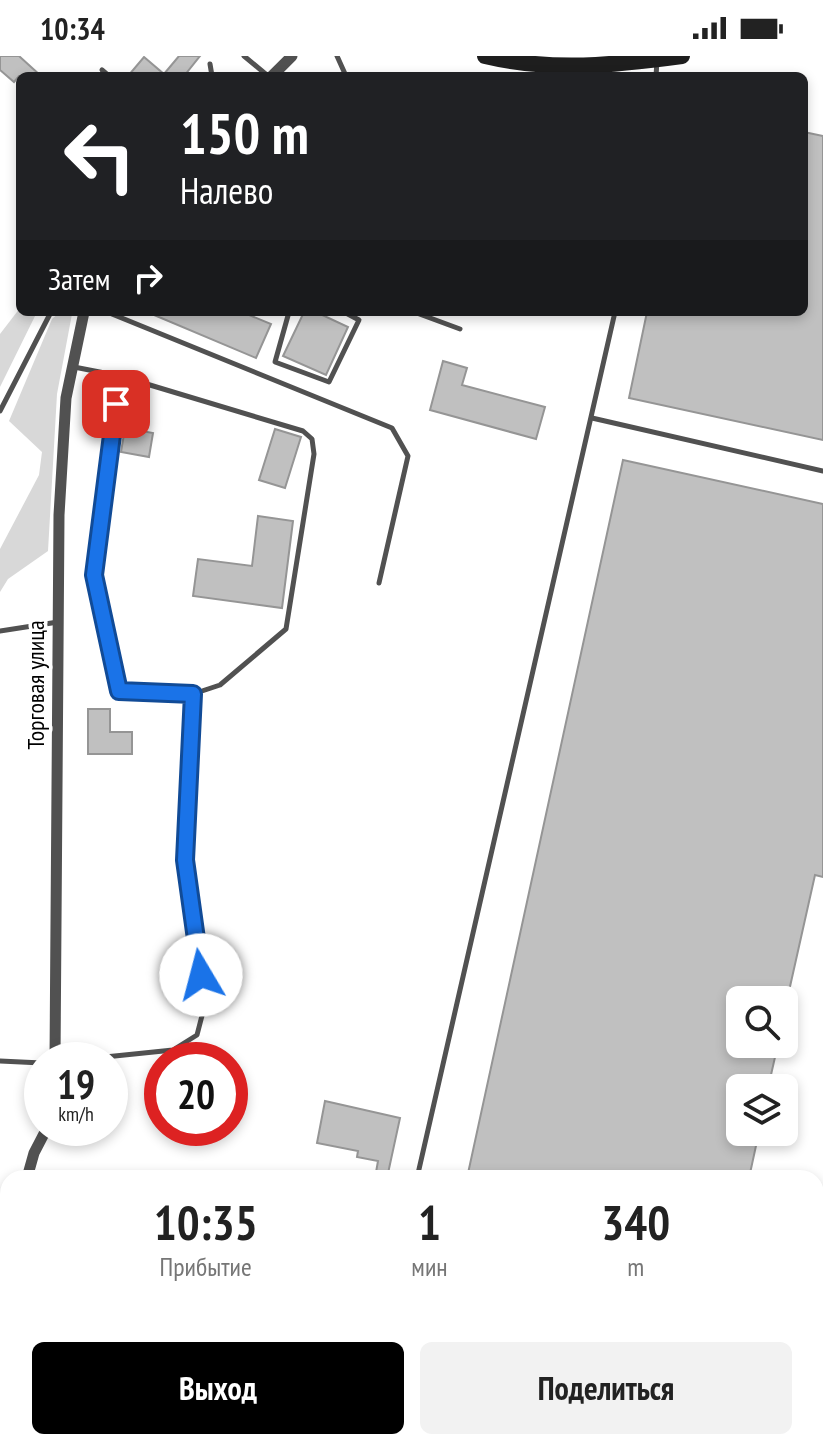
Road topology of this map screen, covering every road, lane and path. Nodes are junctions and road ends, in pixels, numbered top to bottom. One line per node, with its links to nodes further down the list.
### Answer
1 (244, 56): 10 (lane)
2 (292, 56): 11 (street)
3 (485, 56): 6 (main road)
4 (682, 56): 6 (main road)
5 (210, 64): 9 (lane)
6 (656, 68)
7 (102, 70): 8 (lane)
8 (104, 72)
9 (211, 72)
10 (265, 72)
11 (274, 72)
12 (49, 316): 22 (lane)
13 (83, 316): 20 (street, Торговая улица)
14 (117, 316): 25 (lane)
15 (288, 316): 16 (lane)
16 (352, 316)
17 (425, 316): 19 (lane)
18 (614, 316): 23 (lane)
19 (460, 329)
20 (73, 367): 21 (lane); 26 (street, Торговая улица)
21 (120, 376): 28 (lane); 28 (lane)
22 (0, 411)
23 (592, 418): 24 (lane); 35 (lane)
24 (823, 471)
25 (379, 583)
26 (58, 622): 27 (lane); 29 (street, Торговая улица)
27 (0, 631)
28 (193, 694): 30 (lane)
29 (55, 1042)
30 (128, 1055)
31 (0, 1061): 32 (lane)
32 (24, 1062)
33 (38, 1146): 34 (street)
34 (29, 1170)
35 (419, 1170)

